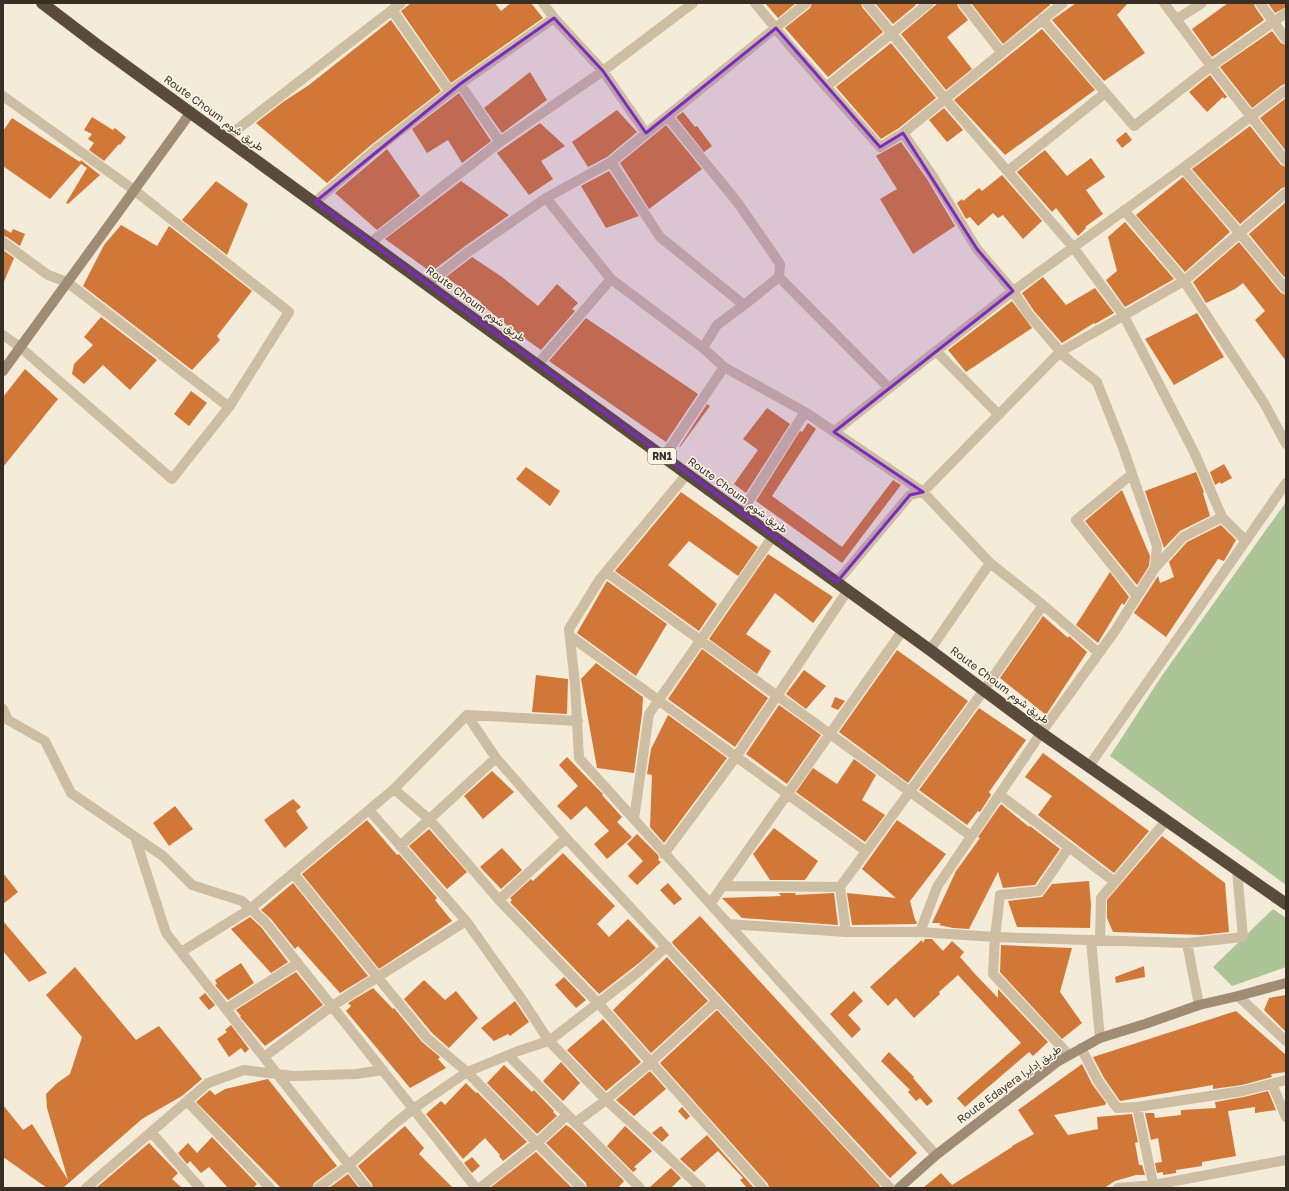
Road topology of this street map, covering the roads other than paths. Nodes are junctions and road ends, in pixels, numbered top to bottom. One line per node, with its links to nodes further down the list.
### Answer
1 (42, 3): 33 (highway, Route Choum طريق شوم / RN1)
2 (400, 3): 14 (street)
3 (543, 3): 16 (street)
4 (693, 3): 25 (street)
5 (755, 3): 20 (street)
6 (806, 3): 20 (street)
7 (867, 3): 21 (street)
8 (928, 3): 21 (street)
9 (963, 3): 23 (street)
10 (1164, 3): 18 (street)
11 (1202, 3): 18 (street)
12 (1260, 3): 19 (street)
13 (1060, 4): 17 (street)
14 (392, 10): 29 (street); 38 (street)
15 (1286, 13): 19 (street)
16 (554, 18): 25 (street); 26 (street)
17 (1042, 19): 23 (street); 30 (street)
18 (1177, 19): 24 (street)
19 (1273, 21): 22 (street); 24 (street)
20 (776, 28): 27 (street); 34 (street)
21 (892, 33): 27 (street); 32 (street)
22 (1286, 39)
23 (1002, 53): 32 (street)
24 (1211, 66): 30 (street); 35 (street)
25 (603, 71): 36 (street); 39 (street)
26 (460, 84): 29 (street); 39 (street)
27 (826, 87): 37 (street)
28 (1286, 90): 35 (street)
29 (450, 92): 47 (street)
30 (1106, 93): 43 (street)
31 (3, 96): 44 (street)
32 (946, 100): 37 (street); 43 (street)
33 (191, 112): 38 (highway, Route Choum طريق شوم / RN1); 44 (street)
34 (666, 116): 36 (street); 53 (street)
35 (1250, 116): 40 (street); 42 (street)
36 (646, 132): 41 (street)
37 (903, 133): 59 (street)
38 (226, 138): 47 (highway, Route Choum طريق شوم / RN1)
39 (500, 142): 51 (street)
40 (1286, 161)
41 (611, 162): 46 (street); 60 (street)
42 (1183, 168): 48 (street); 49 (street)
43 (1008, 171): 52 (street)
44 (134, 190): 56 (street); 71 (street)
45 (1286, 193): 49 (street)
46 (546, 198): 54 (street); 57 (street)
47 (315, 202): 51 (highway, Route Choum طريق شوم / RN1)
48 (1124, 210): 52 (street); 55 (street)
49 (1240, 233): 55 (street); 58 (street)
50 (3, 242): 56 (street)
51 (370, 243): 57 (highway, Route Choum طريق شوم / RN1)
52 (1073, 247): 59 (street); 61 (street)
53 (779, 277): 60 (street); 70 (street)
54 (611, 279): 64 (street); 67 (street)
55 (1184, 281): 61 (street); 75 (street)
56 (67, 282): 63 (street); 71 (street)
57 (427, 284): 67 (highway, Route Choum طريق شوم / RN1)
58 (1286, 288)
59 (1013, 290): 65 (street); 66 (street)
60 (744, 305): 64 (street)
61 (1124, 316): 66 (street); 82 (street)
62 (3, 335): 63 (street)
63 (20, 348): 69 (street); 71 (street)
64 (703, 348): 68 (street)
65 (936, 351): 70 (street); 73 (street)
66 (1060, 352): 73 (street); 78 (street)
67 (537, 365): 76 (highway, Route Choum طريق شوم / RN1)
68 (724, 367): 72 (street); 76 (street)
69 (3, 371)
70 (889, 388): 74 (street)
71 (229, 407)
72 (805, 412): 74 (street); 81 (street)
73 (999, 415): 80 (street)
74 (834, 432): 80 (street)
75 (1286, 444)
76 (664, 457): 77 (highway, Route Choum طريق شوم / RN1)
77 (687, 474): 81 (highway, Route Choum طريق شوم / RN1); 87 (street)
78 (1132, 474): 86 (street); 90 (street)
79 (1286, 483): 84 (street)
80 (922, 492): 85 (street); 88 (street)
81 (741, 513): 83 (highway, Route Choum طريق شوم / RN1)
82 (1222, 517): 84 (street); 86 (street)
83 (773, 536): 88 (highway, Route Choum طريق شوم / RN1); 94 (street)
84 (1246, 541): 107 (street)
85 (990, 563): 91 (street); 95 (street)
86 (1155, 568): 90 (street)
87 (606, 572): 93 (street); 94 (street)
88 (837, 582): 89 (highway, Route Choum طريق شوم / RN1)
89 (848, 590): 92 (highway, Route Choum طريق شوم / RN1); 98 (street)
90 (1138, 596): 96 (street)
91 (1043, 605): 96 (street); 97 (street)
92 (903, 630): 95 (highway, Route Choum طريق شوم / RN1); 104 (street)
93 (570, 636): 99 (street); 102 (street)
94 (701, 641): 98 (street); 99 (street)
95 (930, 650): 97 (highway, Route Choum طريق شوم / RN1)
96 (1099, 653): 103 (street)
97 (984, 690): 103 (highway, Route Choum طريق شوم / RN1); 109 (street)
98 (778, 696): 104 (street); 105 (street)
99 (658, 700): 105 (street); 113 (street)
100 (3, 709): 117 (street)
101 (467, 715): 102 (street); 106 (street); 108 (street)
102 (578, 721): 113 (street)
103 (1042, 733): 107 (highway, Route Choum طريق شوم / RN1); 111 (street)
104 (830, 734): 109 (street); 110 (street)
105 (736, 757): 110 (street); 122 (street)
106 (496, 758): 114 (street); 118 (street)
107 (1089, 766): 115 (highway, Route Choum طريق شوم / RN1)
108 (394, 789): 112 (street); 114 (street)
109 (909, 791): 116 (street); 121 (street)
110 (787, 794): 121 (street); 126 (street)
111 (1000, 794): 116 (street); 120 (street)
112 (369, 810): 119 (street); 124 (street)
113 (634, 819): 122 (street)
114 (430, 820): 119 (street); 128 (street)
115 (1166, 821): 123 (highway, Route Choum طريق شوم / RN1); 125 (street)
116 (972, 836): 135 (street)
117 (135, 837): 131 (street); 140 (street)
118 (566, 838): 128 (street); 139 (street)
119 (400, 846): 132 (street)
120 (1069, 847): 125 (street); 136 (street)
121 (866, 851): 127 (street)
122 (664, 854): 129 (street)
123 (1237, 871): 130 (highway, Route Choum طريق شوم / RN1); 138 (street)
124 (293, 873): 131 (street); 142 (street)
125 (1114, 882): 137 (street)
126 (722, 886): 127 (street); 129 (street)
127 (840, 887): 134 (street)
128 (498, 900): 146 (street)
129 (710, 904): 133 (street)
130 (1286, 904)
131 (250, 908): 140 (street); 141 (street)
132 (466, 921): 142 (street); 151 (street)
133 (728, 924): 134 (street); 172 (street)
134 (846, 932): 135 (street)
135 (920, 932): 136 (street)
136 (995, 937): 137 (street); 155 (street)
137 (1096, 940): 138 (street); 150 (street)
138 (1187, 943): 147 (street)
139 (667, 946): 145 (street); 146 (street)
140 (181, 952): 149 (street)
141 (298, 964): 148 (street); 149 (street)
142 (377, 978): 148 (street); 159 (street)
143 (1286, 983): 144 (street, Route Edayera طريق إدايرا)
144 (1238, 996): 147 (street, Route Edayera طريق إدايرا); 152 (street)
145 (717, 1001): 157 (street); 187 (street)
146 (598, 1003): 151 (street); 157 (street)
147 (1199, 1005): 150 (street, Route Edayera طريق إدايرا)
148 (332, 1006): 156 (street); 158 (street)
149 (226, 1009): 156 (street)
150 (1100, 1038): 153 (street, Route Edayera طريق إدايرا)
151 (549, 1041): 154 (street); 163 (street)
152 (1286, 1041)
153 (1081, 1048): 155 (street, Route Edayera طريق إدايرا); 165 (street)
154 (508, 1055): 159 (street); 167 (street)
155 (1069, 1055): 172 (street, Route Edayera طريق إدايرا)
156 (264, 1057): 160 (street)
157 (651, 1062): 163 (street); 186 (street)
158 (382, 1070): 160 (street); 166 (street)
159 (466, 1072): 166 (street); 171 (street)
160 (278, 1074): 164 (street); 174 (street)
161 (1286, 1080): 162 (street)
162 (1272, 1084): 165 (street); 168 (street)
163 (606, 1100): 169 (street); 185 (street)
164 (187, 1101): 170 (street); 178 (street)
165 (1137, 1107): 175 (street)
166 (413, 1109): 174 (street); 181 (street)
167 (567, 1115): 169 (street); 171 (street)
168 (1286, 1117)
169 (575, 1123): 184 (street)
170 (151, 1132): 176 (street); 177 (street)
171 (537, 1143): 182 (street); 183 (street)
172 (936, 1155): 188 (street, Route Edayera طريق إدايرا)
173 (1286, 1160): 175 (street)
174 (349, 1165): 179 (street); 180 (street)
175 (1154, 1186): 189 (street)
176 (86, 1188)
177 (200, 1188)
178 (270, 1188)
179 (318, 1188)
180 (367, 1188)
181 (476, 1188)
182 (480, 1188)
183 (581, 1188)
184 (640, 1188)
185 (701, 1188)
186 (763, 1188)
187 (890, 1188)
188 (898, 1188)
189 (1118, 1188)

